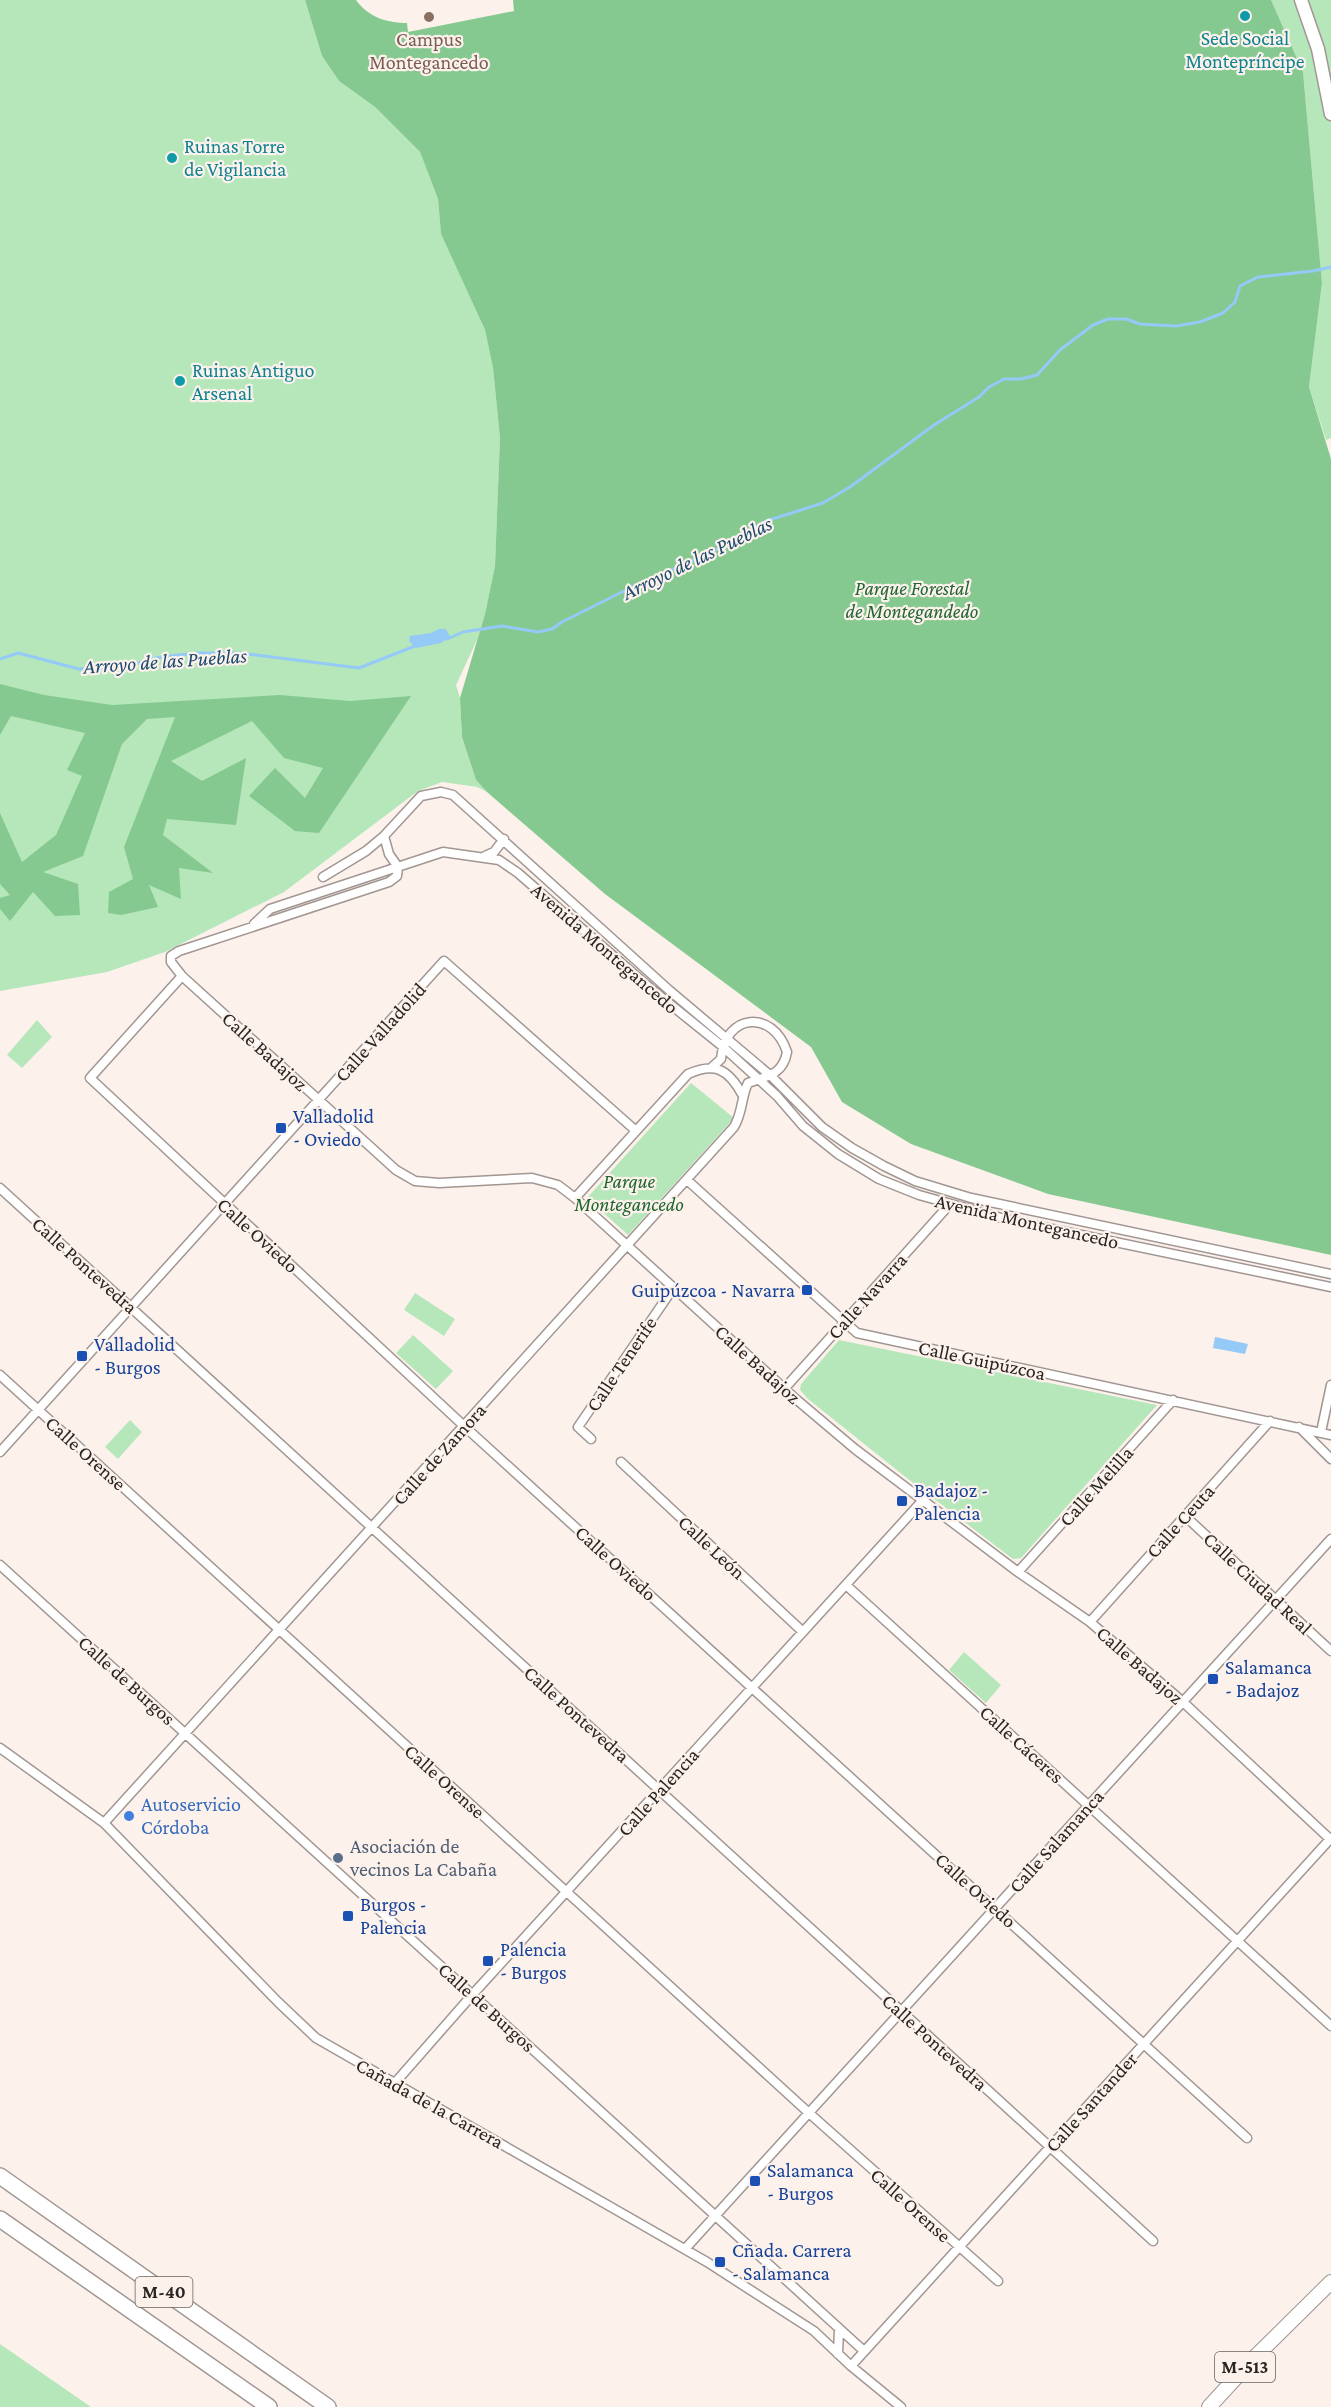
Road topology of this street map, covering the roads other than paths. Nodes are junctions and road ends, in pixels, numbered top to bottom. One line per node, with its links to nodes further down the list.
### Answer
1 (1301, 0): 2 (street)
2 (1331, 114)
3 (384, 836): 4 (street, Avenida Montegancedo); 6 (street); 7 (street, Avenida Montegancedo)
4 (504, 839): 5 (street); 10 (street, Avenida Montegancedo)
5 (485, 856): 6 (street, Avenida Montegancedo); 11 (street, Avenida Montegancedo)
6 (399, 867): 8 (street, Avenida Montegancedo)
7 (323, 877)
8 (170, 958): 9 (street, Calle Badajoz)
9 (182, 976): 16 (street, Calle Badajoz); 22 (street, Calle Oviedo)
10 (727, 1038): 11 (street); 13 (street, Avenida Montegancedo); 13 (street)
11 (722, 1046): 12 (street); 14 (street, Avenida Montegancedo)
12 (711, 1068): 15 (street); 17 (street)
13 (771, 1076): 14 (street); 24 (street, Avenida Montegancedo)
14 (758, 1079): 15 (street); 21 (street, Avenida Montegancedo)
15 (742, 1094): 18 (street, Calle de Zamora)
16 (319, 1100): 17 (street, Calle Valladolid); 20 (street, Calle Badajoz); 22 (street, Calle Valladolid)
17 (635, 1130): 20 (street)
18 (687, 1180): 23 (street, Calle de Zamora); 28 (street, Calle Guipúzcoa)
19 (0, 1188): 27 (street, Calle Pontevedra)
20 (575, 1198): 23 (street, Calle Badajoz)
21 (950, 1204): 26 (street, Avenida Montegancedo); 28 (street, Calle Navarra)
22 (224, 1205): 27 (street, Calle Valladolid); 35 (street, Calle Oviedo)
23 (627, 1246): 25 (street, Calle Badajoz); 35 (street, Calle de Zamora)
24 (1331, 1274)
25 (674, 1287): 31 (street, Calle Badajoz); 39 (street, Calle Tenerife)
26 (1331, 1287)
27 (132, 1308): 33 (street, Calle Valladolid); 45 (street, Calle Pontevedra)
28 (844, 1321): 31 (street, Calle Navarra); 32 (street, Calle Guipúzcoa)
29 (0, 1375): 33 (street, Calle Orense)
30 (1331, 1385): 37 (street)
31 (784, 1389): 43 (street, Calle Badajoz)
32 (1173, 1400): 34 (street, Calle Guipúzcoa); 48 (street, Calle Melilla)
33 (38, 1410): 40 (street, Calle Valladolid); 52 (street, Calle Orense)
34 (1270, 1421): 36 (street, Calle Guipúzcoa); 44 (street, Calle Ceuta)
35 (464, 1426): 45 (street, Calle de Zamora); 55 (street, Calle Oviedo)
36 (1299, 1427): 37 (street, Calle Guipúzcoa); 41 (street)
37 (1321, 1432): 38 (street, Calle Guipúzcoa)
38 (1331, 1435)
39 (591, 1439)
40 (0, 1452)
41 (1331, 1458)
42 (621, 1462): 53 (street, Calle León)
43 (923, 1500): 48 (street, Calle Badajoz); 49 (street, Calle Palencia)
44 (1185, 1516): 50 (street, Calle Ciudad Real); 51 (street, Calle Ceuta)
45 (373, 1527): 52 (street, Calle de Zamora); 59 (street, Calle Pontevedra)
46 (1331, 1539): 50 (street, Calle Salamanca)
47 (0, 1565): 57 (street, Calle de Burgos)
48 (1018, 1572): 51 (street, Calle Badajoz)
49 (846, 1585): 53 (street, Calle Palencia); 60 (street, Calle Cáceres)
50 (1275, 1599): 54 (street, Calle Ciudad Real); 56 (street, Calle Salamanca)
51 (1090, 1622): 56 (street, Calle Badajoz)
52 (280, 1630): 57 (street, Calle de Zamora); 63 (street, Calle Orense)
53 (803, 1632): 55 (street, Calle Palencia)
54 (1331, 1651)
55 (753, 1687): 59 (street, Calle Palencia); 64 (street, Calle Oviedo)
56 (1183, 1702): 60 (street, Calle Salamanca); 62 (street, Calle Badajoz)
57 (186, 1733): 61 (street, Calle de Zamora); 66 (street, Calle de Burgos)
58 (0, 1748): 61 (street, Cañada de la Carrera)
59 (661, 1790): 63 (street, Calle Palencia); 67 (street, Calle Pontevedra)
60 (1089, 1804): 64 (street, Calle Salamanca); 65 (street, Calle Cáceres)
61 (104, 1823): 70 (street, Cañada de la Carrera)
62 (1331, 1839): 65 (street, Calle Santander)
63 (567, 1893): 66 (street, Calle Palencia); 71 (street, Calle Orense)
64 (996, 1907): 67 (street, Calle Salamanca); 69 (street, Calle Oviedo)
65 (1237, 1942): 68 (street, Calle Cáceres); 69 (street, Calle Santander)
66 (473, 1994): 70 (street, Calle Palencia); 75 (street, Calle de Burgos)
67 (901, 2012): 71 (street, Calle Salamanca); 73 (street, Calle Pontevedra)
68 (1331, 2026)
69 (1144, 2044): 72 (street, Calle Oviedo); 73 (street, Calle Santander)
70 (394, 2084): 79 (street, Cañada de la Carrera)
71 (809, 2113): 75 (street, Calle Salamanca); 78 (street, Calle Orense)
72 (1247, 2138)
73 (1050, 2146): 77 (street, Calle Pontevedra); 78 (street, Calle Santander)
74 (0, 2176): 87 (highway, M-40)
75 (715, 2215): 79 (street, Calle Salamanca); 82 (street, Calle de Burgos)
76 (0, 2219): 86 (highway, M-40)
77 (1154, 2241)
78 (958, 2247): 80 (street, Calle Orense); 83 (street, Calle Santander)
79 (685, 2249): 84 (street, Cañada de la Carrera)
80 (998, 2281)
81 (1331, 2282): 89 (main road, M-513)
82 (839, 2329): 83 (street, Calle de Burgos); 84 (street)
83 (864, 2352): 85 (street, Calle Santander)
84 (838, 2354): 85 (street, Cañada de la Carrera)
85 (851, 2366): 88 (street, Cañada de la Carrera)
86 (269, 2407)
87 (328, 2407)
88 (901, 2407)
89 (1209, 2407)

